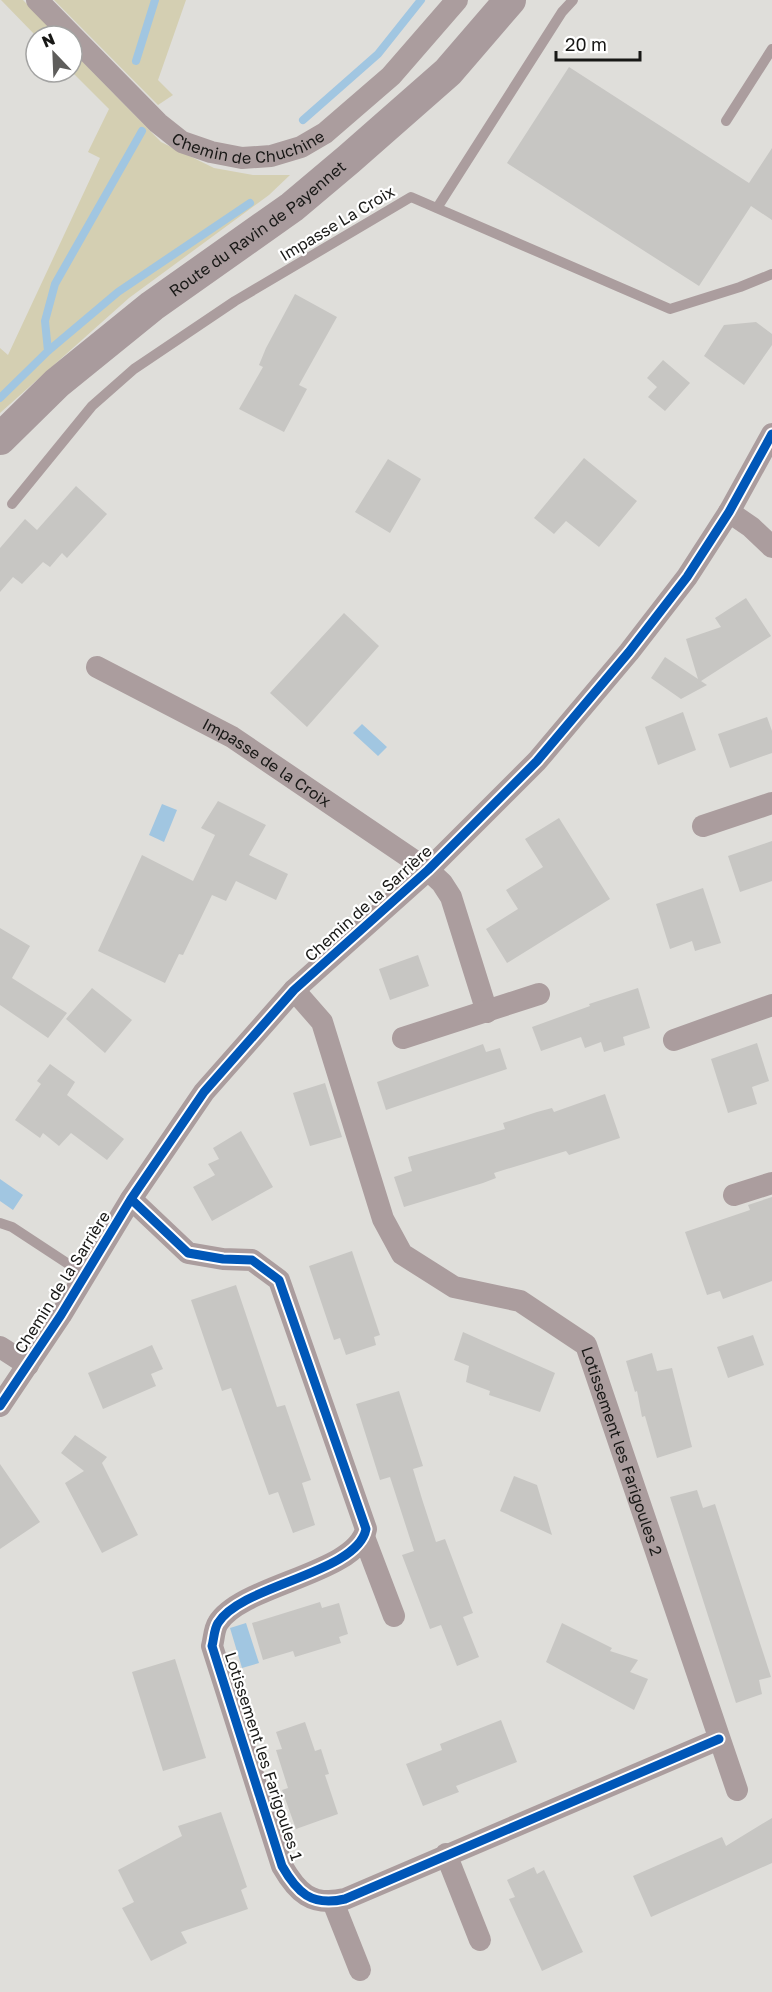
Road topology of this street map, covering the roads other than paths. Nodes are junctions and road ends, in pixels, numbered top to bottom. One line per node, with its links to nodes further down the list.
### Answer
1 (37, 0): 2 (street, Chemin de Chuchine)
2 (457, 0)
3 (573, 0): 7 (lane)
4 (510, 3): 10 (street, Route du Ravin de Payennet)
5 (772, 50): 6 (lane)
6 (726, 121)
7 (437, 208): 8 (lane, Impasse La Croix); 11 (lane, Impasse La Croix)
8 (772, 273)
9 (772, 434): 12 (street, Chemin de la Sarrière)
10 (0, 439)
11 (12, 504)
12 (729, 512): 13 (street); 17 (street, Chemin de la Sarrière)
13 (772, 548)
14 (97, 667): 17 (street, Impasse de la Croix)
15 (772, 803): 16 (street)
16 (704, 826)
17 (428, 870): 18 (street, Chemin de la Sarrière); 21 (street, Impasse de la Croix)
18 (294, 990): 26 (street, Chemin de la Sarrière); 34 (street, Lotissement les Farigoules 2)
19 (539, 994): 21 (street)
20 (772, 1005): 23 (street)
21 (487, 1012): 22 (street)
22 (403, 1038)
23 (674, 1040)
24 (772, 1183): 25 (street)
25 (734, 1195)
26 (131, 1199): 28 (street, Chemin de la Sarrière); 32 (street)
27 (0, 1223): 28 (lane)
28 (86, 1275): 30 (street, Chemin de la Sarrière)
29 (0, 1347): 30 (street)
30 (28, 1365): 31 (street, Chemin de la Sarrière)
31 (0, 1406)
32 (364, 1537): 33 (street); 37 (street, Lotissement les Farigoules 1)
33 (394, 1616)
34 (719, 1740): 35 (street, Lotissement les Farigoules 2); 36 (street)
35 (737, 1790)
36 (446, 1854): 37 (street); 38 (street)
37 (333, 1902): 39 (street)
38 (480, 1940)
39 (360, 1970)

